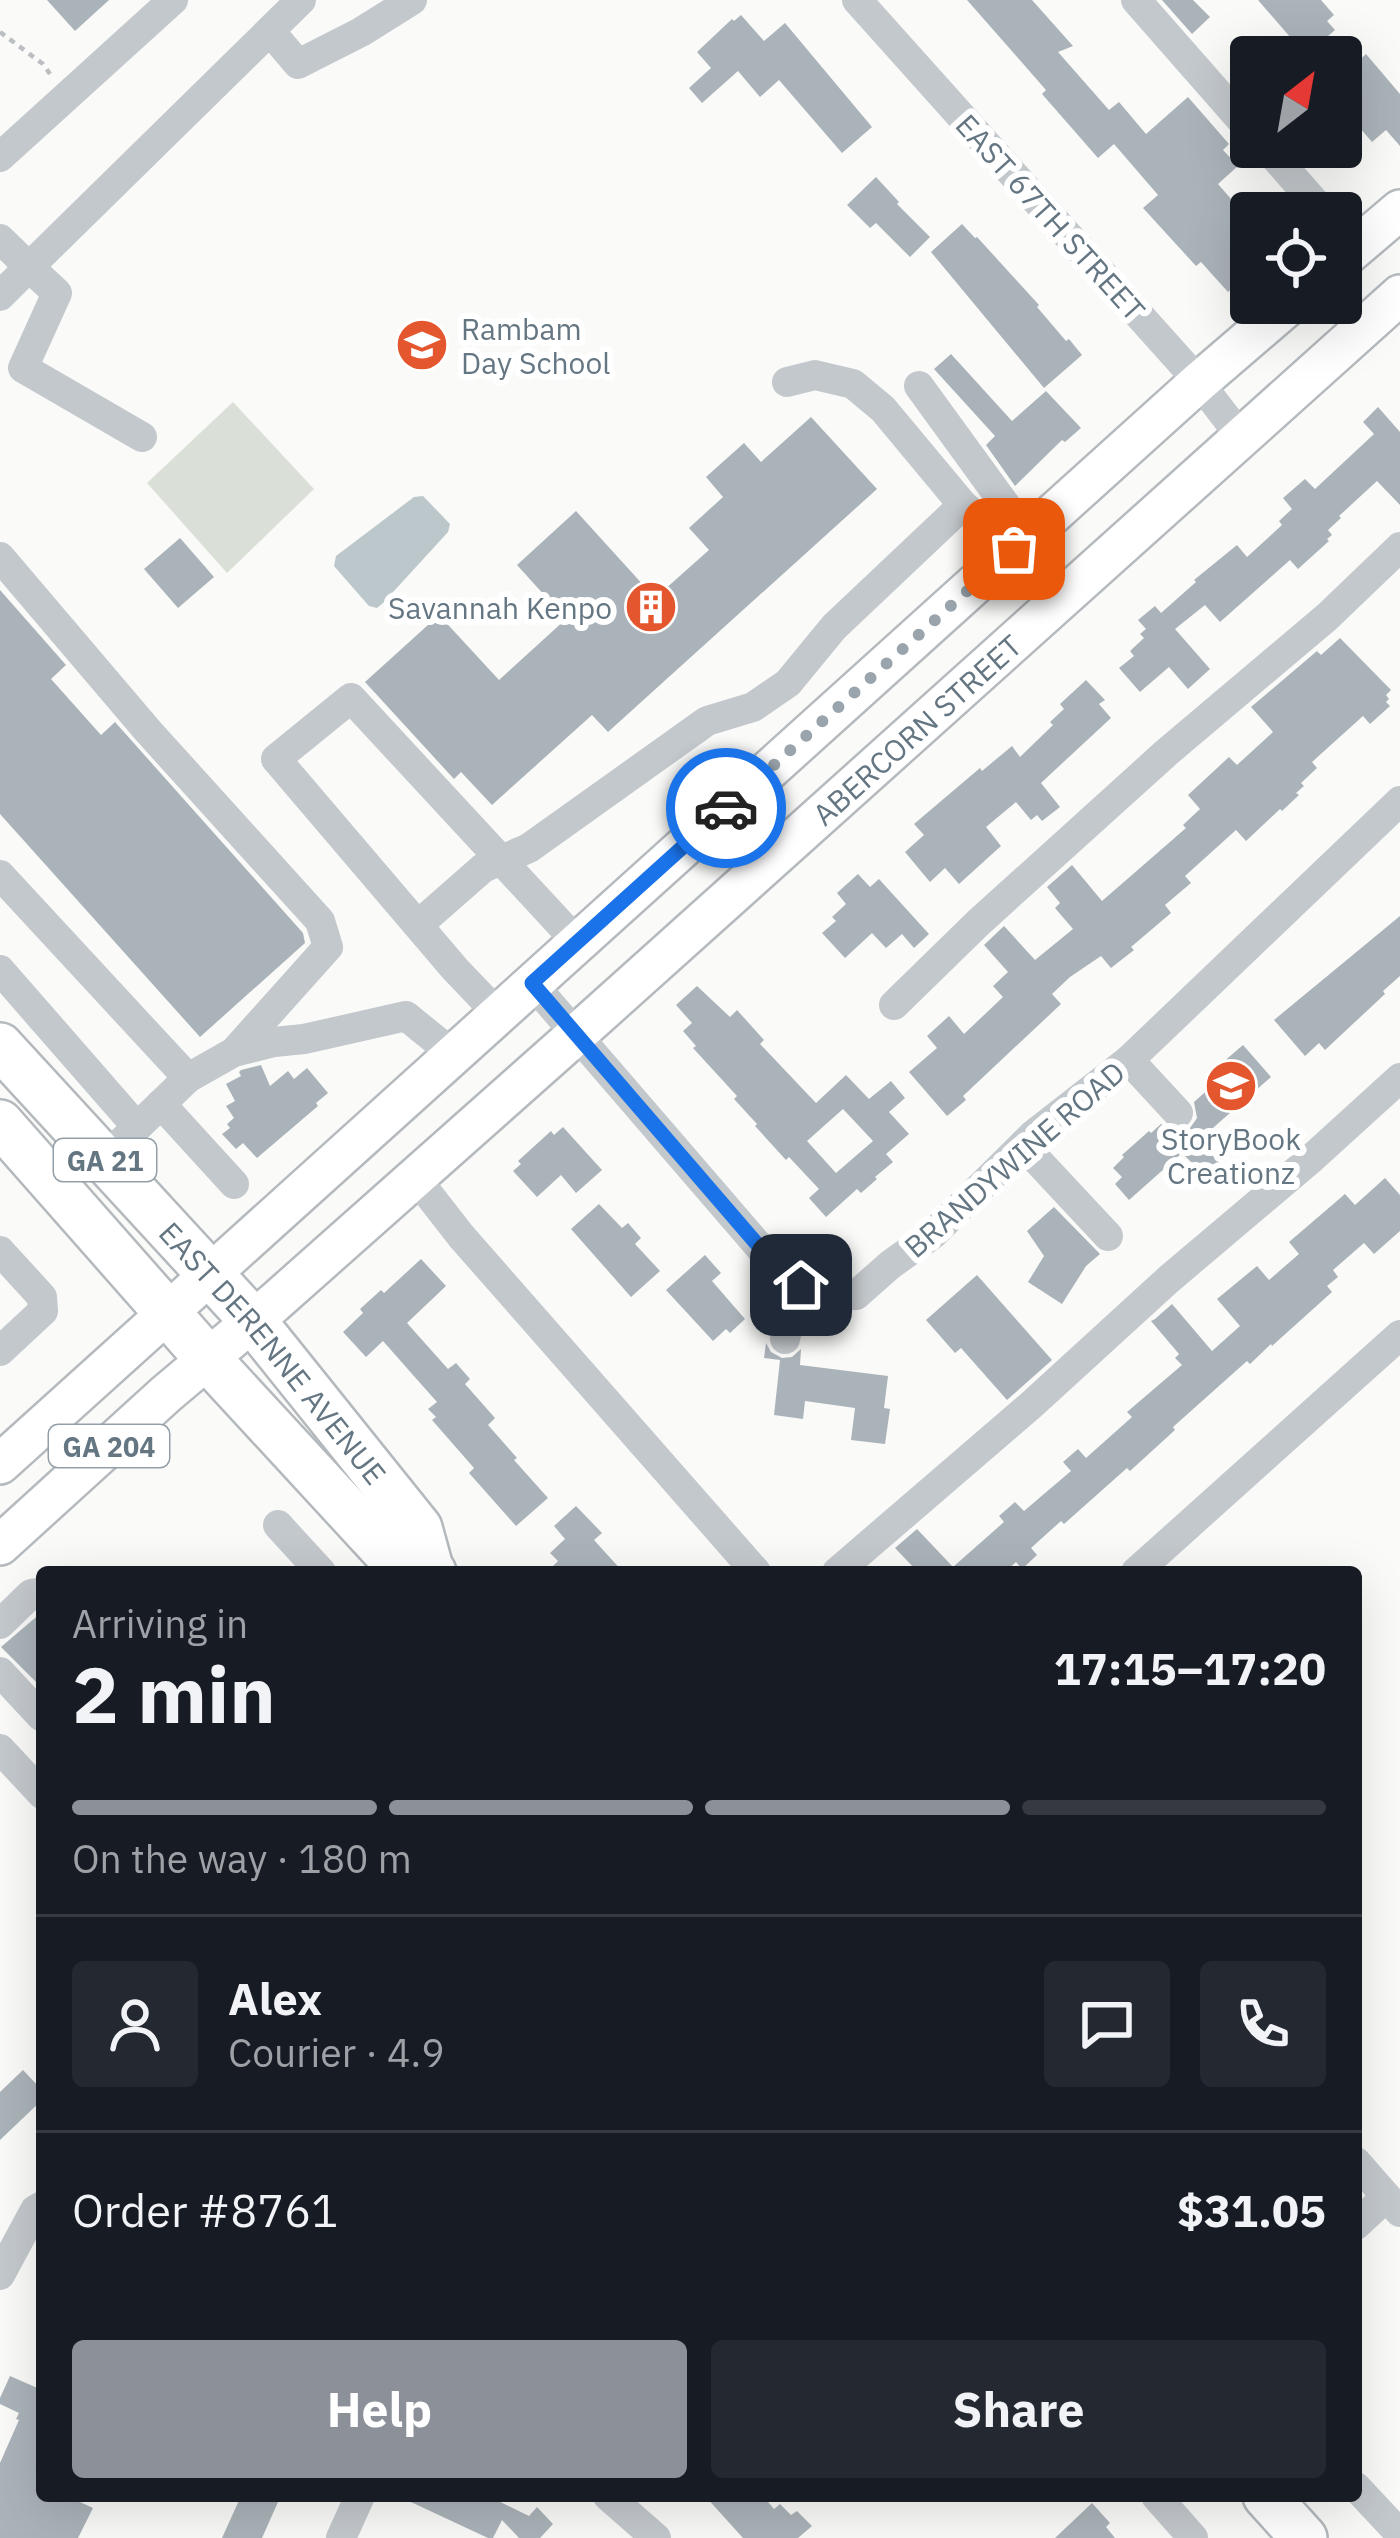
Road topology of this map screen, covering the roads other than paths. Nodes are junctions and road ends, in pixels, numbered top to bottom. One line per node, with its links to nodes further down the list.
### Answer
1 (173, 0): 8 (street)
2 (302, 0): 6 (street)
3 (412, 0): 6 (street)
4 (856, 0): 19 (street, EAST 67TH STREET)
5 (1136, 0): 7 (street)
6 (270, 31): 14 (street)
7 (1230, 106)
8 (0, 157)
9 (1284, 168): 10 (street)
10 (1306, 192)
11 (1400, 210): 12 (main road)
12 (1362, 236)
13 (0, 239): 14 (street)
14 (28, 267): 15 (street); 22 (street)
15 (0, 296)
16 (1400, 296): 21 (main road, ABERCORN STREET)
17 (1267, 324): 19 (main road)
18 (787, 382): 23 (street)
19 (1199, 382): 21 (street, EAST 67TH STREET); 24 (main road)
20 (919, 386): 24 (street)
21 (1241, 436): 36 (main road, ABERCORN STREET)
22 (142, 437)
23 (963, 505): 24 (street); 28 (street)
24 (1021, 543): 31 (main road)
25 (1400, 547): 34 (street)
26 (0, 557): 38 (street)
27 (1400, 801): 40 (street, BRANDYWINE ROAD)
28 (502, 859): 30 (street); 30 (street); 31 (street)
29 (0, 875): 41 (street)
30 (418, 926): 35 (street)
31 (578, 943): 33 (main road)
32 (0, 970): 46 (street)
33 (532, 983): 35 (main road); 36 (street)
34 (894, 1005)
35 (498, 1014): 39 (main road)
36 (577, 1034): 49 (main road, ABERCORN STREET); 54 (street)
37 (0, 1046): 48 (highway, EAST DERENNE AVENUE / GA 21)
38 (234, 1052): 39 (street); 41 (street)
39 (452, 1054): 53 (main road)
40 (1129, 1060): 44 (street); 47 (street, BRANDYWINE ROAD)
41 (188, 1078): 43 (street)
42 (1400, 1078): 68 (street)
43 (161, 1104): 46 (street); 50 (street)
44 (1178, 1113)
45 (0, 1123): 55 (highway, EAST DERENNE AVENUE / GA 21)
46 (137, 1127): 48 (street)
47 (1023, 1144): 51 (street); 54 (street, BRANDYWINE ROAD)
48 (104, 1159): 53 (highway, EAST DERENNE AVENUE / GA 21)
49 (416, 1177): 56 (main road, ABERCORN STREET); 67 (street)
50 (234, 1184)
51 (1108, 1236)
52 (4, 1265): 59 (street)
53 (211, 1274): 55 (main road, GA 204); 56 (highway, EAST DERENNE AVENUE / GA 21)
54 (801, 1285): 58 (street)
55 (168, 1314): 60 (highway, EAST DERENNE AVENUE / GA 21); 61 (main road, GA 204)
56 (253, 1321): 60 (main road, ABERCORN STREET / GA 204); 66 (highway, EAST DERENNE AVENUE)
57 (1400, 1335): 69 (street)
58 (785, 1339)
59 (0, 1351)
60 (208, 1359): 63 (main road, ABERCORN STREET / GA 204); 65 (highway, EAST DERENNE AVENUE)
61 (0, 1464)
62 (278, 1525): 64 (street)
63 (0, 1545)
64 (316, 1566)
65 (421, 1566)
66 (430, 1566)
67 (751, 1566)
68 (844, 1566)
69 (1143, 1566)
70 (36, 1593): 71 (street)
71 (0, 1624)
72 (0, 1672): 73 (street)
73 (36, 1710)
74 (36, 1719): 75 (street)
75 (0, 1749): 76 (street)
76 (36, 1788)
77 (1362, 2169): 78 (street)
78 (1393, 2204): 80 (street)
79 (36, 2209): 81 (street)
80 (1362, 2222)
81 (0, 2275)
82 (1362, 2493): 88 (street)
83 (358, 2502): 89 (street)
84 (615, 2502): 90 (street)
85 (1161, 2502): 91 (street)
86 (1271, 2502): 92 (highway)
87 (1307, 2502): 93 (highway)
88 (1400, 2534)
89 (341, 2538)
90 (656, 2538)
91 (1193, 2538)
92 (1304, 2538)
93 (1316, 2538)

